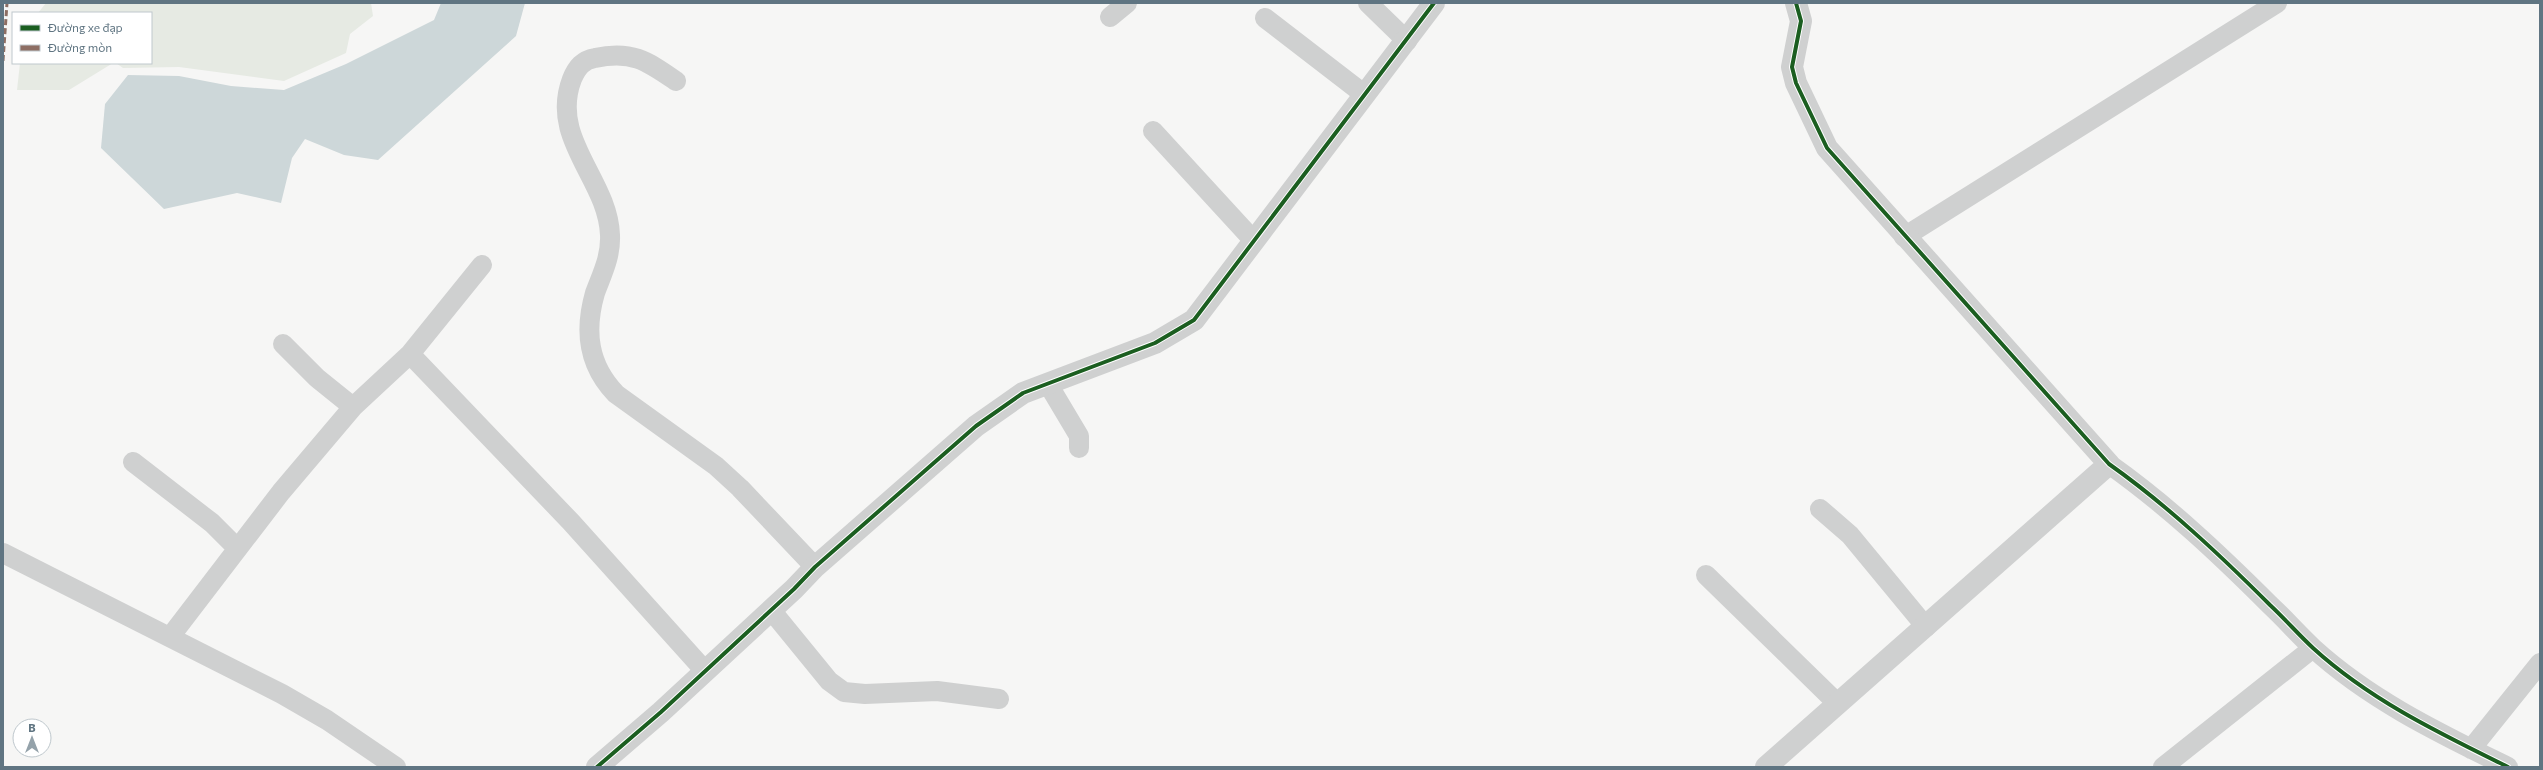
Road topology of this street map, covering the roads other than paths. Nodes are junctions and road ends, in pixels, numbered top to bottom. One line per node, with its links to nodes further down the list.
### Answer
1 (1127, 3): 6 (street)
2 (1368, 3): 8 (street)
3 (1434, 3): 8 (street)
4 (1796, 3): 12 (street)
5 (2277, 3): 12 (street)
6 (1110, 17)
7 (1265, 18): 10 (street)
8 (1407, 41): 10 (street)
9 (676, 81): 25 (street)
10 (1365, 95): 13 (street)
11 (1153, 131): 13 (street)
12 (1904, 237): 21 (street)
13 (1254, 241): 17 (street)
14 (482, 265): 16 (street)
15 (283, 344): 18 (street)
16 (410, 354): 18 (street); 32 (street)
17 (1048, 384): 19 (street); 25 (street)
18 (353, 407): 23 (street)
19 (1079, 448)
20 (133, 462): 23 (street)
21 (2109, 464): 28 (street); 30 (street)
22 (1820, 508): 28 (street)
23 (237, 548): 29 (street)
24 (3, 553): 29 (street)
25 (815, 567): 27 (street)
26 (1706, 575): 34 (street)
27 (772, 610): 32 (street); 33 (street)
28 (1926, 626): 34 (street)
29 (170, 637): 36 (street)
30 (2313, 648): 35 (street); 39 (street)
31 (2540, 663): 35 (street)
32 (705, 671): 37 (street)
33 (999, 699)
34 (1838, 704): 38 (street)
35 (2471, 749): 40 (street)
36 (396, 767)
37 (597, 767)
38 (1766, 767)
39 (2163, 767)
40 (2508, 767)

